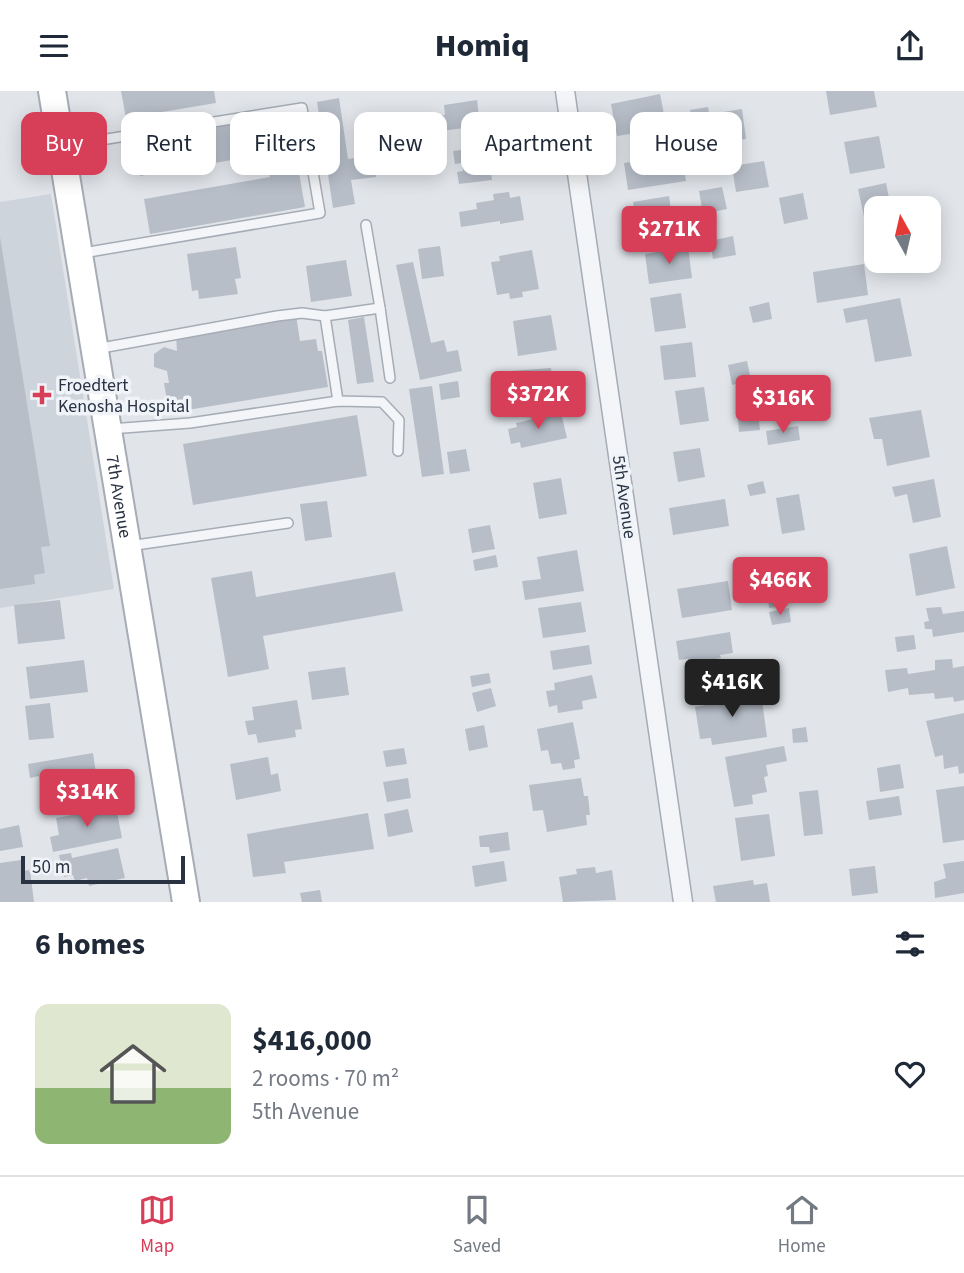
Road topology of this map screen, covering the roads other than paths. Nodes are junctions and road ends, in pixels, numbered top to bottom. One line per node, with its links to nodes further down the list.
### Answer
1 (52, 91): 3 (street, 7th Avenue)
2 (565, 91): 18 (street, 5th Avenue)
3 (55, 112)
4 (107, 140): 7 (lane)
5 (66, 175): 7 (street, 7th Avenue)
6 (366, 225): 8 (lane)
7 (79, 254): 10 (street, 7th Avenue)
8 (380, 307): 9 (lane); 11 (lane)
9 (324, 316): 10 (lane); 12 (lane)
10 (94, 349): 13 (street, 7th Avenue)
11 (390, 378)
12 (338, 401): 13 (lane); 14 (lane)
13 (108, 429): 16 (street, 7th Avenue)
14 (398, 451)
15 (288, 523): 16 (lane)
16 (127, 546): 17 (street, 7th Avenue)
17 (186, 902)
18 (683, 902)

